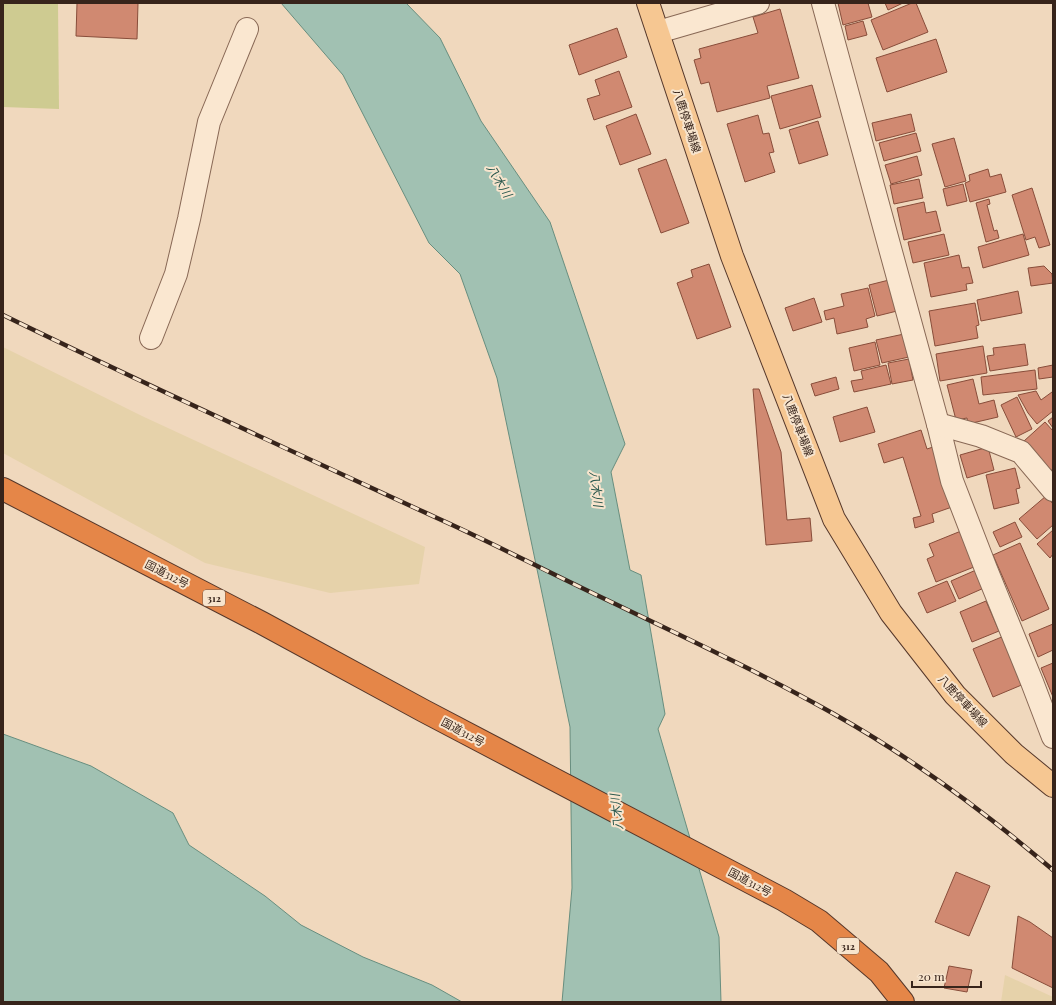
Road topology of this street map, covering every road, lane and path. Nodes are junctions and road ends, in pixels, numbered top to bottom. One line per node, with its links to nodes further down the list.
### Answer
1 (648, 3): 5 (main road, 八鹿停車場線)
2 (758, 3): 5 (street)
3 (823, 3): 7 (street)
4 (247, 29): 6 (street)
5 (658, 32): 11 (main road, 八鹿停車場線)
6 (151, 338)
7 (938, 424): 9 (street); 10 (street)
8 (3, 489): 12 (highway, 国道312号 / 312)
9 (1053, 490)
10 (1053, 737)
11 (1053, 786)
12 (903, 1002)

